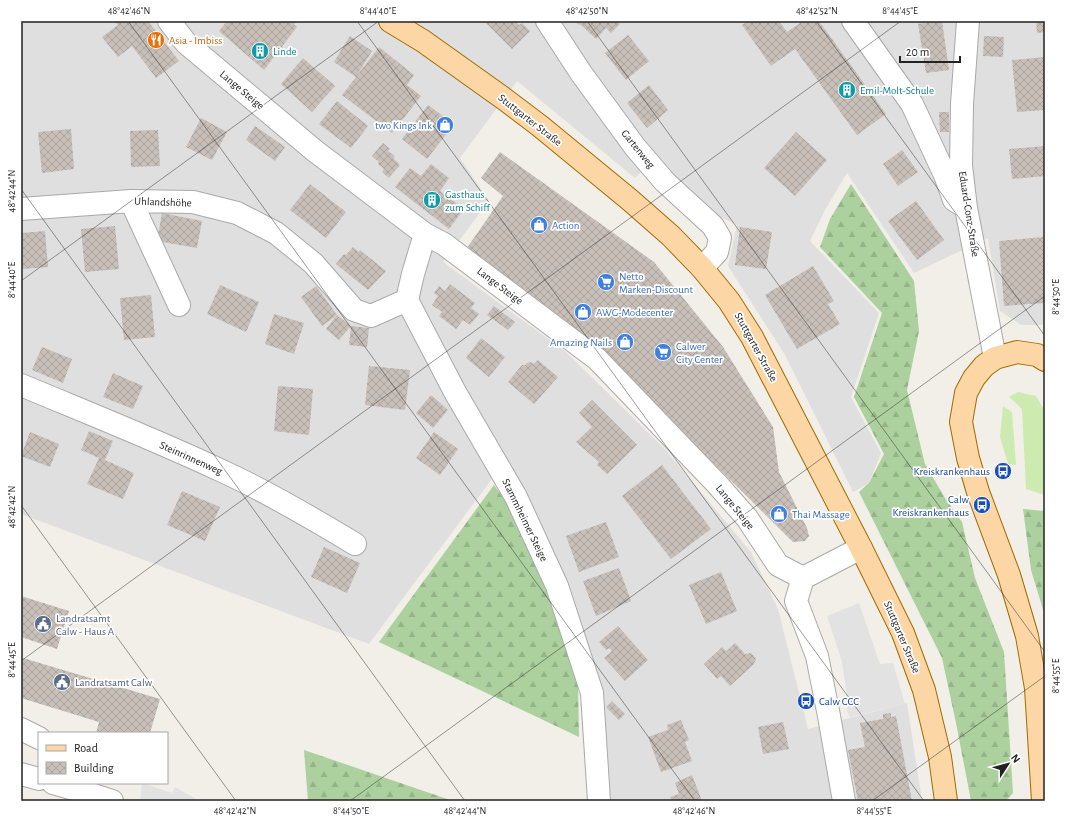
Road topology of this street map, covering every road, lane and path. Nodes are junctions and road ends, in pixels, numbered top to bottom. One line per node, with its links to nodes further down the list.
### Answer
1 (169, 21): 9 (street, Lange Steige)
2 (390, 21): 10 (main road, Stuttgarter Straße)
3 (547, 21): 10 (street, Gartenweg)
4 (853, 21): 8 (street)
5 (968, 21): 8 (street, Eduard-Conz-Straße)
6 (131, 201): 7 (street, Uhlandshöhe); 11 (street, Uhlandshöhe); 12 (street)
7 (21, 208)
8 (966, 208): 13 (street, Eduard-Conz-Straße)
9 (425, 234): 11 (street); 18 (street, Lange Steige)
10 (702, 268): 17 (main road, Stuttgarter Straße)
11 (407, 300): 26 (street, Stammheimer Steige)
12 (179, 305)
13 (995, 358): 14 (main road); 29 (main road)
14 (1045, 360)
15 (21, 385): 16 (street, Steinrinnenweg)
16 (355, 544)
17 (861, 548): 18 (street); 28 (main road, Stuttgarter Straße)
18 (803, 578): 27 (street)
19 (21, 729): 20 (street)
20 (38, 738)
21 (21, 774): 22 (street)
22 (38, 779)
23 (61, 784): 24 (street)
24 (84, 787): 25 (street)
25 (112, 801)
26 (599, 801)
27 (844, 801)
28 (946, 801)
29 (1043, 801)

